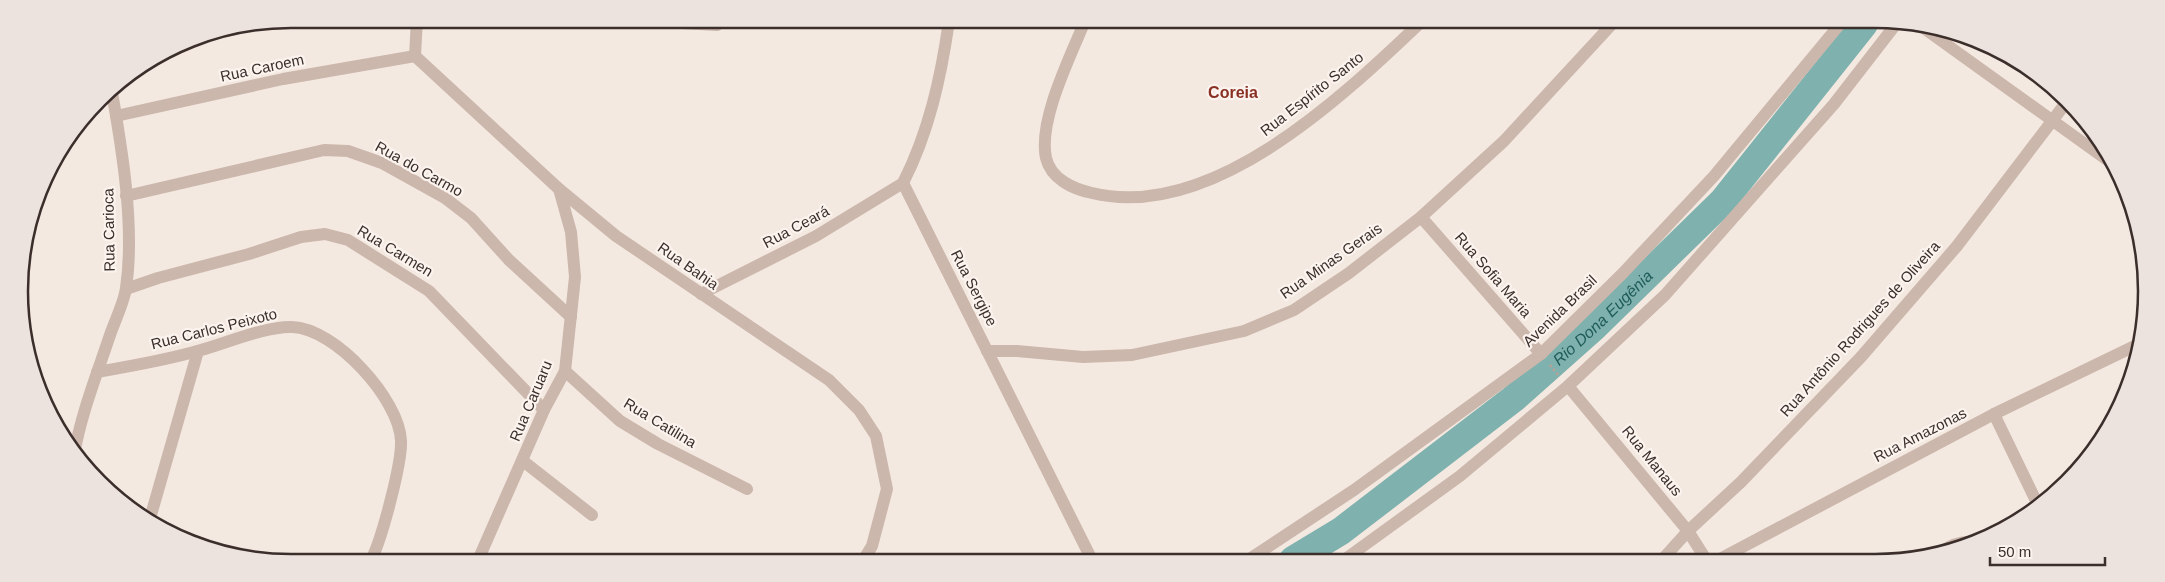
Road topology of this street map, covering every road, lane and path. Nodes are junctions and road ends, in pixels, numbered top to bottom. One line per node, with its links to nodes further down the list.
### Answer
1 (416, 27): 9 (street)
2 (948, 27): 15 (street)
3 (1083, 27): 4 (street, Rua Espírito Santo)
4 (1416, 27)
5 (1609, 27): 18 (street, Rua Minas Gerais)
6 (1838, 27): 25 (street, Avenida Brasil)
7 (1893, 28): 28 (street)
8 (1932, 34): 13 (street)
9 (415, 56): 12 (street, Rua Caroem); 16 (street, Rua Bahia)
10 (113, 97): 12 (street, Rua Carioca)
11 (2063, 108): 13 (street, Rua Antônio Rodrigues de Oliveira)
12 (116, 116): 17 (street, Rua Carioca)
13 (2053, 122): 14 (street); 37 (street, Rua Antônio Rodrigues de Oliveira)
14 (2099, 154)
15 (903, 183): 20 (street, Rua Ceará); 24 (street, Rua Sergipe)
16 (559, 189): 20 (street, Rua Bahia); 21 (street, Rua Caruaru)
17 (126, 196): 19 (street, Rua Carioca); 21 (street, Rua do Carmo)
18 (1421, 217): 24 (street, Rua Minas Gerais); 25 (street, Rua Sofia Maria)
19 (126, 289): 26 (street, Rua Carioca); 29 (street, Rua Carmen)
20 (701, 294): 40 (street, Rua Bahia)
21 (570, 317): 27 (street, Rua Caruaru)
22 (2131, 348): 30 (street, Rua Amazonas)
23 (198, 351): 26 (street, Rua Carlos Peixoto); 35 (street); 38 (street, Rua Carlos Peixoto)
24 (987, 351): 41 (street, Rua Sergipe)
25 (1543, 357): 28 (path); 42 (street, Avenida Brasil)
26 (97, 372): 31 (street, Rua Carioca)
27 (564, 372): 29 (street, Rua Caruaru); 33 (street, Rua Catilina)
28 (1565, 382): 37 (street, Rua Manaus); 43 (street)
29 (544, 410): 32 (street, Rua Caruaru)
30 (1994, 414): 34 (street); 46 (street, Rua Amazonas)
31 (76, 443)
32 (523, 461): 36 (street); 39 (street, Rua Caruaru)
33 (747, 489)
34 (2035, 499)
35 (151, 514)
36 (592, 514)
37 (1688, 531): 44 (street, Rua Antônio Rodrigues de Oliveira); 45 (street, Rua Manaus)
38 (373, 554)
39 (481, 554)
40 (867, 554)
41 (1089, 554)
42 (1257, 554)
43 (1352, 554)
44 (1667, 554)
45 (1703, 554)
46 (1729, 554)

